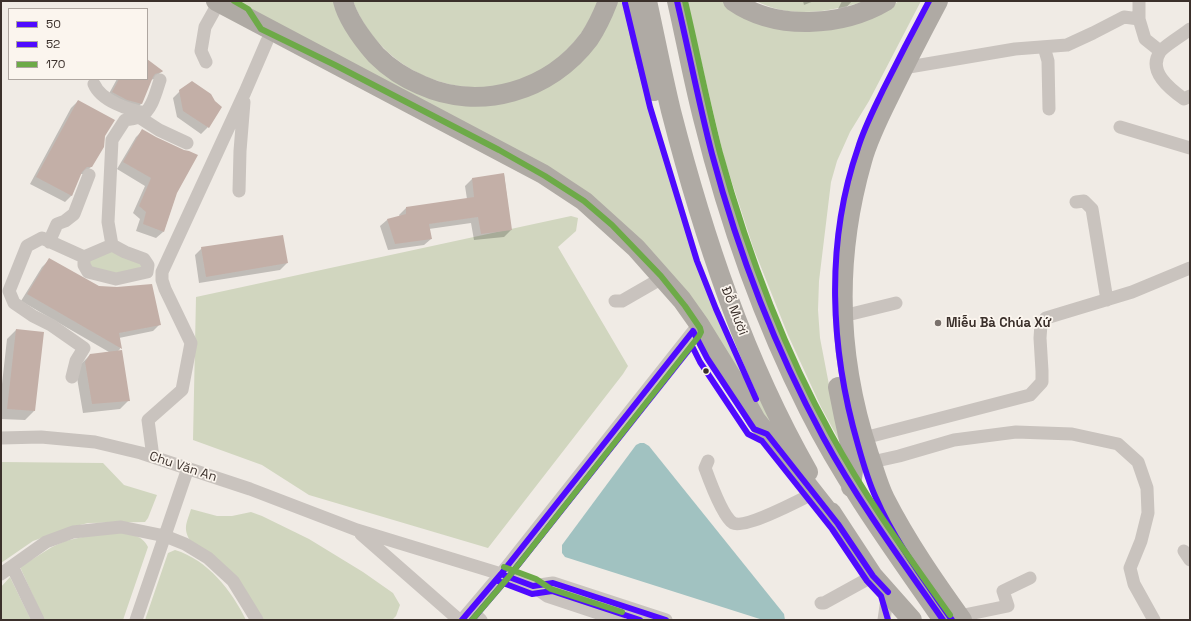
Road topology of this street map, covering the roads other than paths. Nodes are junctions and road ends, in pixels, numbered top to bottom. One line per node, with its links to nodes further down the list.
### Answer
1 (343, 1): 2 (highway)
2 (608, 1)
3 (633, 1): 51 (highway, Đỗ Mười)
4 (647, 1): 53 (highway, Đỗ Mười)
5 (677, 1): 52 (highway)
6 (733, 1): 7 (highway)
7 (886, 1)
8 (928, 1): 52 (highway)
9 (938, 1): 19 (highway)
10 (1139, 1): 13 (street)
11 (217, 2): 12 (highway); 18 (street)
12 (242, 14): 15 (highway); 43 (highway)
13 (1138, 19): 16 (street); 17 (street)
14 (1190, 30): 17 (street)
15 (267, 41): 22 (street); 38 (highway)
16 (1044, 47): 19 (street); 24 (street)
17 (1160, 51): 23 (street)
18 (206, 62)
19 (903, 68): 42 (highway)
20 (160, 80): 25 (street)
21 (94, 84): 25 (street)
22 (244, 92): 30 (street); 35 (street)
23 (1190, 96)
24 (1049, 109)
25 (142, 115): 27 (street); 33 (street)
26 (1120, 127): 28 (street)
27 (187, 143)
28 (1190, 148)
29 (89, 175): 32 (street)
30 (239, 191)
31 (1076, 202): 39 (street)
32 (49, 242): 34 (street); 44 (street)
33 (112, 245): 34 (street); 36 (street)
34 (84, 257): 36 (street)
35 (168, 258): 36 (street); 47 (street)
36 (148, 265)
37 (1190, 268): 39 (street)
38 (655, 282): 40 (street); 43 (highway)
39 (1107, 300): 46 (street)
40 (615, 301)
41 (896, 303): 42 (street)
42 (843, 316): 46 (highway)
43 (696, 328): 51 (highway); 58 (street)
44 (72, 377)
45 (1, 438): 47 (street, Chu Văn An)
46 (864, 438): 49 (highway)
47 (153, 457): 50 (street, Chu Văn An)
48 (708, 461): 51 (street)
49 (872, 462): 65 (highway); 76 (street)
50 (188, 468): 54 (street, Chu Văn An); 55 (street)
51 (808, 486): 53 (highway)
52 (851, 487): 65 (highway)
53 (838, 524): 59 (highway, Đỗ Mười)
54 (357, 530): 58 (street, Chu Văn An); 69 (street, Chu Văn An)
55 (165, 536): 56 (street); 67 (street); 68 (street)
56 (12, 566): 57 (street); 66 (street)
57 (1, 574)
58 (501, 574): 61 (street, Chu Văn An); 64 (street)
59 (873, 576): 62 (highway, Đỗ Mười); 63 (street)
60 (1030, 578): 65 (street)
61 (533, 586): 71 (street, Chu Văn An); 72 (street, Chu Văn An)
62 (888, 592): 73 (street); 74 (highway, Đỗ Mười); 75 (highway, Đỗ Mười)
63 (821, 604)
64 (467, 615): 70 (street)
65 (955, 619)
66 (38, 620)
67 (136, 620)
68 (257, 620)
69 (459, 620)
70 (481, 620)
71 (619, 620)
72 (666, 620)
73 (884, 620)
74 (896, 620)
75 (912, 620)
76 (1154, 620)

